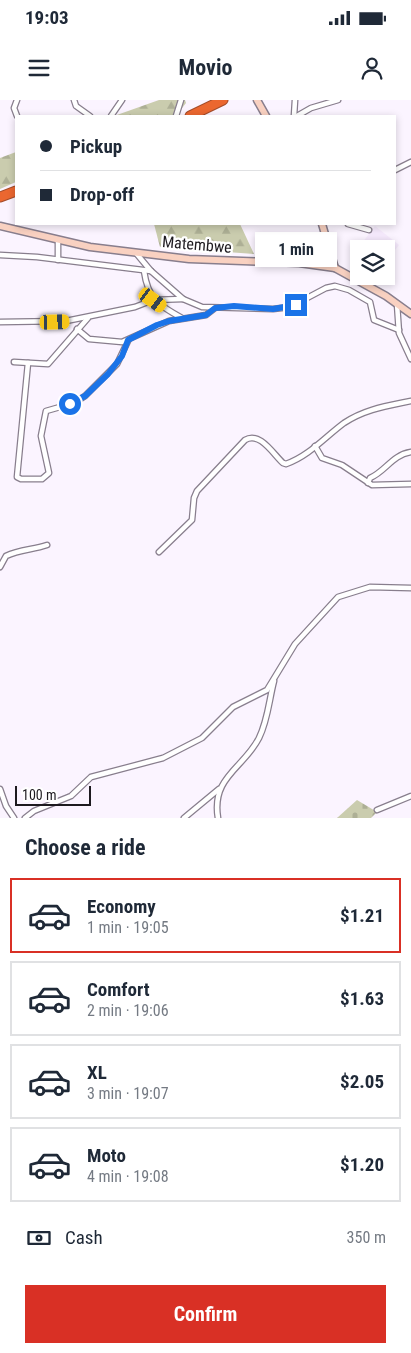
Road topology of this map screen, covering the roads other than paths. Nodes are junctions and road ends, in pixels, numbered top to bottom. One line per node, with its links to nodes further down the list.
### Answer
1 (17, 100): 9 (street)
2 (74, 100): 10 (street)
3 (122, 100): 11 (street)
4 (181, 100): 12 (street)
5 (223, 100): 13 (highway)
6 (257, 100): 14 (main road)
7 (295, 100): 15 (street)
8 (338, 100): 16 (street)
9 (17, 115)
10 (89, 115)
11 (113, 115)
12 (176, 115)
13 (192, 115)
14 (265, 115)
15 (296, 115)
16 (298, 115)
17 (411, 162): 18 (street)
18 (396, 170)
19 (15, 191): 20 (highway)
20 (0, 197)
21 (322, 225): 29 (main road)
22 (352, 225): 24 (street)
23 (0, 226): 25 (main road, Matembwe)
24 (369, 230)
25 (58, 241): 26 (main road, Matembwe); 28 (street)
26 (134, 252): 29 (main road, Matembwe); 30 (street)
27 (0, 256): 28 (street)
28 (58, 260): 31 (street)
29 (335, 268): 34 (main road, Matembwe)
30 (151, 271): 31 (street); 32 (street)
31 (144, 272): 33 (street)
32 (184, 299): 33 (street); 35 (street)
33 (153, 300): 37 (street); 38 (street)
34 (398, 303): 36 (main road, Matembwe); 41 (street)
35 (215, 308): 38 (street); 41 (street)
36 (411, 314)
37 (88, 318): 39 (street); 40 (street)
38 (182, 318): 42 (street)
39 (0, 322)
40 (77, 329): 42 (street); 45 (street)
41 (399, 330): 43 (street)
42 (128, 340): 45 (street)
43 (411, 359)
44 (14, 362): 45 (street)
45 (28, 363)
46 (411, 401): 47 (street)
47 (315, 446): 49 (street); 52 (street)
48 (411, 452): 49 (street)
49 (368, 483): 50 (street)
50 (411, 484)
51 (47, 544): 53 (street)
52 (159, 552)
53 (0, 568)
54 (411, 588): 55 (street)
55 (276, 673): 57 (street); 61 (street)
56 (0, 789): 60 (street)
57 (219, 789): 62 (street); 63 (street)
58 (411, 796): 59 (street)
59 (377, 810)
60 (14, 818)
61 (25, 818)
62 (184, 818)
63 (218, 818)

